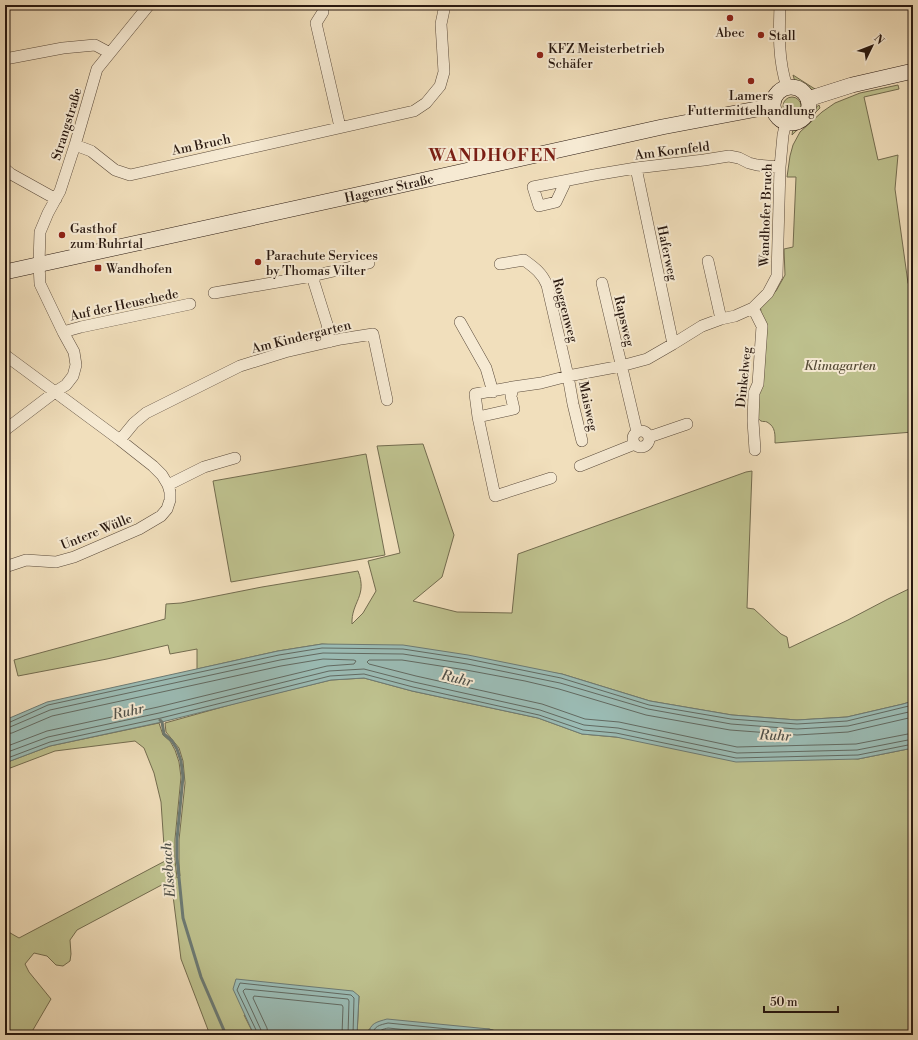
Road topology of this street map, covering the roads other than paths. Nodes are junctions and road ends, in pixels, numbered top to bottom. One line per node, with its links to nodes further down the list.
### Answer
1 (149, 5): 5 (street, Strangstraße)
2 (445, 5): 12 (street, Am Bruch)
3 (780, 5): 8 (street)
4 (323, 12): 12 (street)
5 (110, 53): 6 (street); 13 (street, Strangstraße)
6 (5, 58)
7 (913, 71): 9 (main road)
8 (787, 87): 9 (main road); 10 (main road)
9 (808, 99): 11 (main road)
10 (772, 106): 11 (main road); 21 (main road, Hagener Straße)
11 (786, 122): 14 (street, Wandhofer Bruch)
12 (340, 127): 13 (street, Am Bruch)
13 (75, 145): 18 (street, Strangstraße)
14 (780, 167): 15 (street, Am Kornfeld); 28 (street, Wandhofer Bruch)
15 (636, 168): 17 (street, Am Kornfeld); 33 (street, Haferweg)
16 (5, 169): 18 (street)
17 (566, 181)
18 (56, 199): 21 (street, Strangstraße)
19 (708, 261): 29 (street)
20 (369, 263): 24 (street)
21 (39, 264): 23 (main road, Hagener Straße); 31 (street)
22 (500, 264): 36 (street, Roggenweg)
23 (5, 272)
24 (312, 276): 26 (street); 32 (street)
25 (602, 283): 35 (street, Rapsweg)
26 (214, 293)
27 (190, 304): 31 (street, Auf der Heuschede)
28 (754, 308): 29 (street, Wandhofer Bruch); 49 (street, Dinkelweg)
29 (721, 319): 33 (street, Wandhofer Bruch)
30 (460, 322): 39 (street)
31 (63, 332): 38 (street)
32 (329, 342): 40 (street, Am Kindergarten); 46 (street, Am Kindergarten)
33 (673, 344): 35 (street, Wandhofer Bruch)
34 (5, 355): 38 (street)
35 (621, 366): 36 (street, Wandhofer Bruch); 44 (street, Rapsweg)
36 (568, 376): 37 (street, Wandhofer Bruch); 47 (street, Maisweg)
37 (513, 387): 39 (street, Wandhofer Bruch); 41 (street)
38 (55, 392): 43 (street); 46 (street)
39 (493, 392): 41 (street, Wandhofer Bruch)
40 (387, 400)
41 (478, 417): 52 (street)
42 (687, 424): 45 (street)
43 (5, 430)
44 (637, 432): 45 (street); 48 (street)
45 (649, 438): 48 (street)
46 (120, 440): 53 (street)
47 (582, 441)
48 (635, 444): 51 (street)
49 (755, 450)
50 (235, 458): 53 (street)
51 (580, 466)
52 (551, 478)
53 (168, 485): 54 (street, Untere Wülle)
54 (5, 567)

